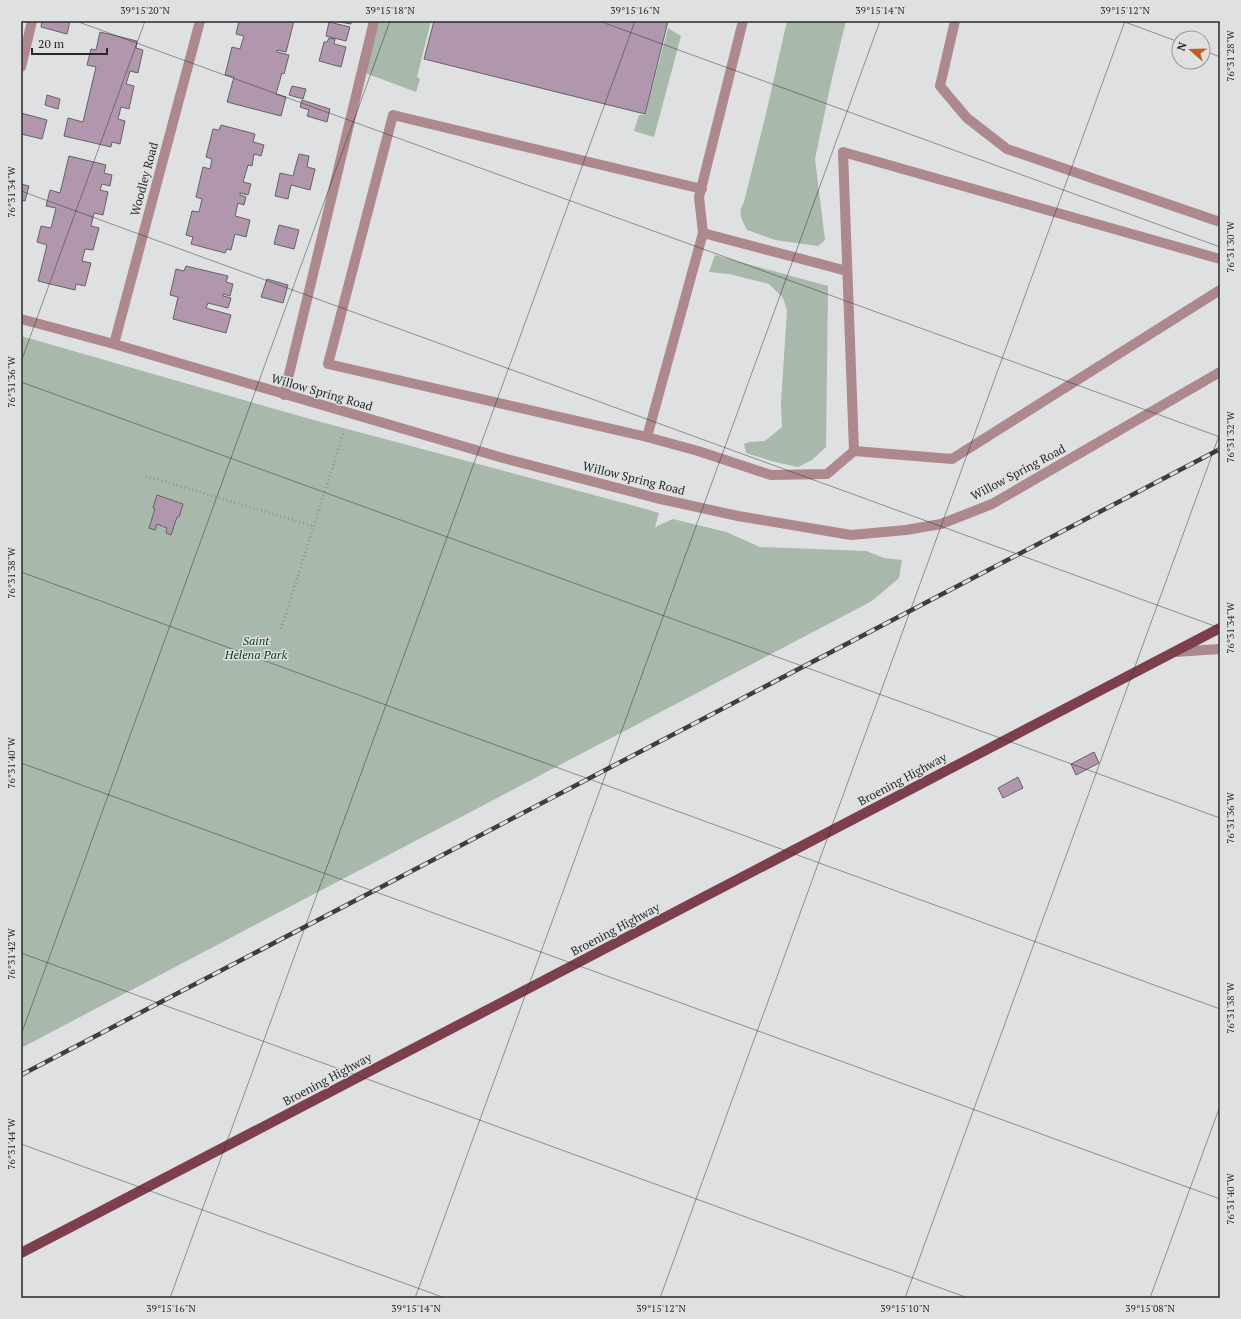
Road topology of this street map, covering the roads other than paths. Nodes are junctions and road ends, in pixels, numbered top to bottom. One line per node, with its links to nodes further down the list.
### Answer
1 (32, 21): 6 (street)
2 (200, 21): 14 (street, Woodley Road)
3 (374, 21): 16 (street)
4 (743, 21): 7 (street)
5 (954, 21): 8 (street)
6 (21, 67)
7 (702, 189): 9 (street); 17 (street)
8 (1220, 222)
9 (703, 233): 11 (street); 17 (street)
10 (1220, 259): 11 (street)
11 (847, 271): 18 (street)
12 (1220, 290): 18 (street)
13 (21, 319): 14 (street, Willow Spring Road)
14 (114, 344): 16 (street, Willow Spring Road)
15 (1220, 372): 16 (street, Willow Spring Road)
16 (284, 395)
17 (647, 437): 18 (street)
18 (854, 451)
19 (1220, 628): 21 (main road, Broening Highway)
20 (1220, 649): 21 (street)
21 (1175, 652): 22 (main road, Broening Highway)
22 (21, 1253)

